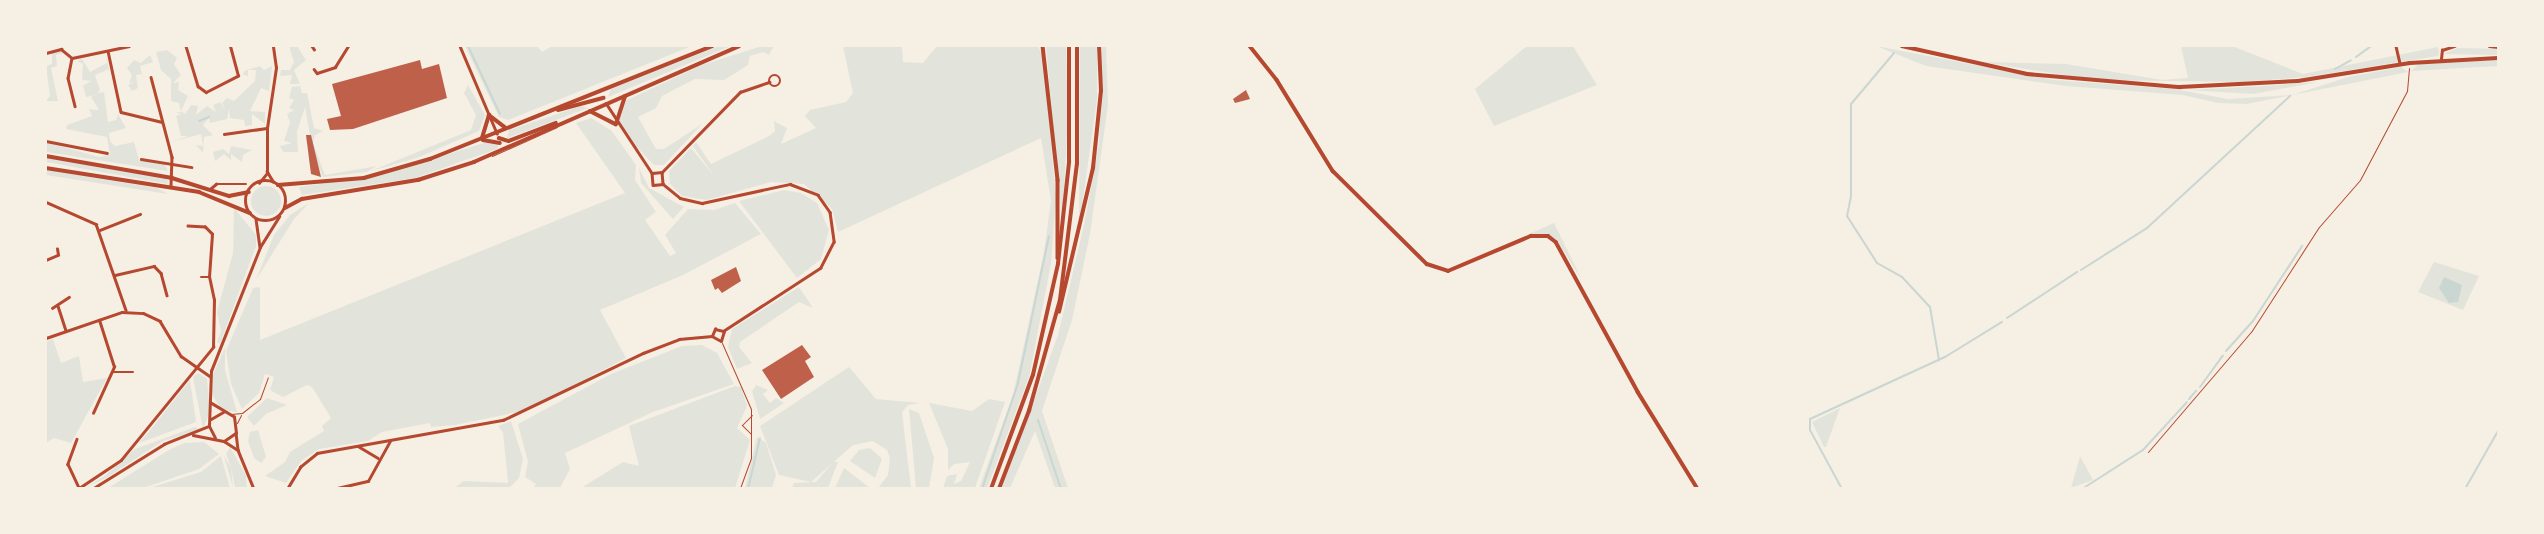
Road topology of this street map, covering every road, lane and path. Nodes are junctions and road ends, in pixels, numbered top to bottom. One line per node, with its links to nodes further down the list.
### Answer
1 (129, 46): 19 (street)
2 (186, 46): 3 (street)
3 (230, 46)
4 (273, 46): 41 (street)
5 (348, 46): 28 (street)
6 (460, 46): 37 (street)
7 (712, 46): 31 (main road)
8 (739, 46): 32 (main road)
9 (1043, 46): 78 (main road)
10 (1069, 46): 78 (main road)
11 (1077, 46): 88 (main road)
12 (1099, 46): 88 (main road)
13 (1250, 46): 133 (main road)
14 (1902, 46): 27 (main road)
15 (2396, 46): 27 (street)
16 (2454, 46): 25 (street)
17 (2490, 46): 20 (street)
18 (64, 47): 22 (street); 23 (street)
19 (117, 47): 21 (street)
20 (2498, 47)
21 (108, 51): 23 (street); 38 (street)
22 (46, 53)
23 (72, 58): 34 (street)
24 (2498, 58): 25 (main road)
25 (2441, 59): 26 (main road)
26 (2410, 63): 27 (main road); 123 (path)
27 (2400, 64)
28 (314, 69)
29 (151, 77): 38 (street)
30 (769, 82): 56 (street)
31 (605, 88): 33 (main road); 36 (main road)
32 (626, 94): 33 (main road); 40 (main road)
33 (605, 101): 35 (main road); 36 (main road); 40 (street)
34 (75, 106)
35 (588, 111): 39 (main road); 40 (main road)
36 (548, 112): 42 (main road)
37 (489, 115): 42 (main road); 44 (street); 45 (main road)
38 (162, 122): 53 (street)
39 (561, 123): 47 (main road); 48 (main road); 51 (lane)
40 (616, 124): 58 (street)
41 (267, 128): 43 (street); 57 (street)
42 (507, 128): 44 (main road); 47 (main road)
43 (224, 134)
44 (499, 138): 45 (main road); 45 (main road); 47 (main road); 48 (main road)
45 (481, 140): 61 (main road)
46 (46, 141): 49 (street)
47 (509, 141)
48 (500, 151): 51 (main road)
49 (107, 153)
50 (46, 156): 59 (main road)
51 (488, 156): 68 (main road)
52 (141, 159): 53 (street)
53 (173, 164): 54 (street); 59 (street)
54 (191, 167)
55 (46, 168): 64 (main road)
56 (662, 172): 58 (street); 63 (street)
57 (267, 173): 60 (street); 61 (street)
58 (652, 173): 63 (street)
59 (172, 178): 64 (street); 65 (main road)
60 (259, 183): 61 (main road); 66 (main road)
61 (275, 183): 68 (main road)
62 (246, 184): 65 (street)
63 (663, 184): 90 (street)
64 (171, 187): 69 (main road)
65 (210, 189): 66 (main road)
66 (249, 192): 69 (main road)
67 (46, 202): 74 (street)
68 (285, 208): 71 (main road)
69 (250, 213): 72 (main road)
70 (140, 214): 74 (street)
71 (279, 217): 72 (main road); 75 (street)
72 (256, 219): 75 (street)
73 (188, 226): 81 (street)
74 (100, 230): 79 (street)
75 (260, 247): 97 (street)
76 (57, 249): 77 (street)
77 (46, 260)
78 (1058, 264): 131 (main road)
79 (115, 275): 82 (street); 86 (street)
80 (201, 277): 81 (street)
81 (209, 277): 94 (street)
82 (167, 295)
83 (69, 297): 84 (street)
84 (58, 306): 85 (street); 89 (street)
85 (52, 308)
86 (126, 311): 87 (street); 94 (street)
87 (99, 320): 89 (street); 95 (street)
88 (1055, 320): 132 (main road)
89 (66, 331): 92 (street)
90 (724, 331): 91 (street); 93 (street)
91 (712, 336): 93 (street); 113 (street)
92 (46, 338)
93 (721, 341): 104 (lane)
94 (196, 369): 97 (street); 125 (street)
95 (113, 372): 96 (street); 100 (street)
96 (133, 372)
97 (209, 376): 99 (street)
98 (268, 377): 102 (lane)
99 (211, 403): 101 (street); 105 (street)
100 (93, 412)
101 (223, 412): 103 (street); 105 (street)
102 (242, 413): 103 (lane); 106 (lane)
103 (231, 414): 106 (street)
104 (752, 415): 110 (lane); 110 (lane)
105 (211, 420): 107 (street)
106 (237, 423): 108 (street)
107 (209, 426): 109 (street); 111 (street)
108 (236, 433): 114 (street); 120 (street)
109 (193, 435): 111 (street); 126 (street)
110 (753, 435): 130 (lane)
111 (215, 438): 114 (street)
112 (77, 439): 116 (street)
113 (392, 439): 115 (street); 121 (street)
114 (224, 441): 120 (street)
115 (378, 442): 117 (street); 121 (street)
116 (74, 443): 118 (street); 125 (street)
117 (369, 444): 119 (street); 122 (street)
118 (79, 445)
119 (357, 446): 122 (street); 128 (street)
120 (237, 450): 127 (street)
121 (384, 450): 124 (street)
122 (367, 452): 124 (street)
123 (2148, 452)
124 (378, 458): 129 (street)
125 (79, 488)
126 (92, 488)
127 (253, 488)
128 (287, 488)
129 (333, 488)
130 (740, 488)
131 (991, 488)
132 (999, 488)
133 (1698, 488)

